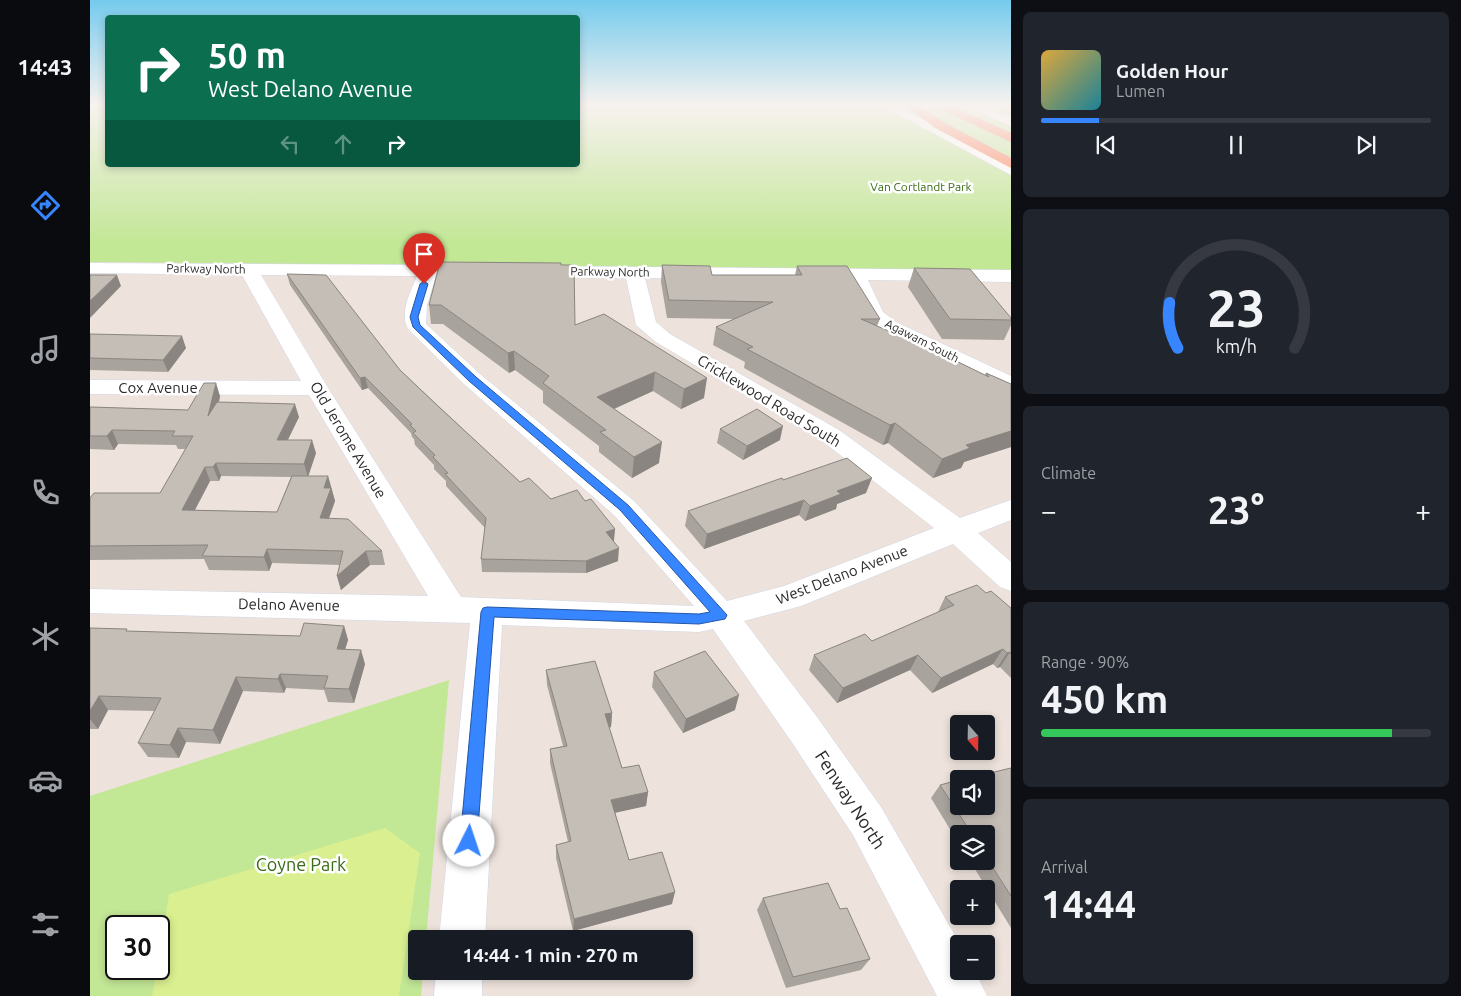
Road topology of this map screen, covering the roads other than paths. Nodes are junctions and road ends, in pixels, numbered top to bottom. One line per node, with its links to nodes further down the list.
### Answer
1 (976, 151): 4 (street)
2 (988, 151): 3 (highway)
3 (1011, 164)
4 (1011, 170)
5 (90, 268): 6 (street, Parkway North)
6 (248, 269): 7 (street, Parkway North); 15 (street, Old Jerome Avenue)
7 (428, 271): 8 (street, Parkway North); 21 (street, Fenway North)
8 (468, 271)
9 (518, 272): 10 (street, Parkway North)
10 (634, 273): 11 (street, Parkway North); 17 (street, Cricklewood Road South)
11 (856, 275): 12 (street, Parkway North); 13 (street, Agawam South)
12 (1011, 276)
13 (1011, 385)
14 (90, 387): 15 (street, Cox Avenue)
15 (316, 388): 20 (street, Old Jerome Avenue)
16 (1011, 509): 17 (street, West Delano Avenue)
17 (957, 531): 18 (street, Cricklewood Road South); 21 (street, West Delano Avenue)
18 (1011, 579)
19 (90, 601): 20 (street, Delano Avenue)
20 (470, 610): 21 (street, West Delano Avenue); 22 (street)
21 (721, 615): 25 (street, Fenway North)
22 (462, 930)
23 (459, 980): 24 (street)
24 (458, 996)
25 (963, 996)

